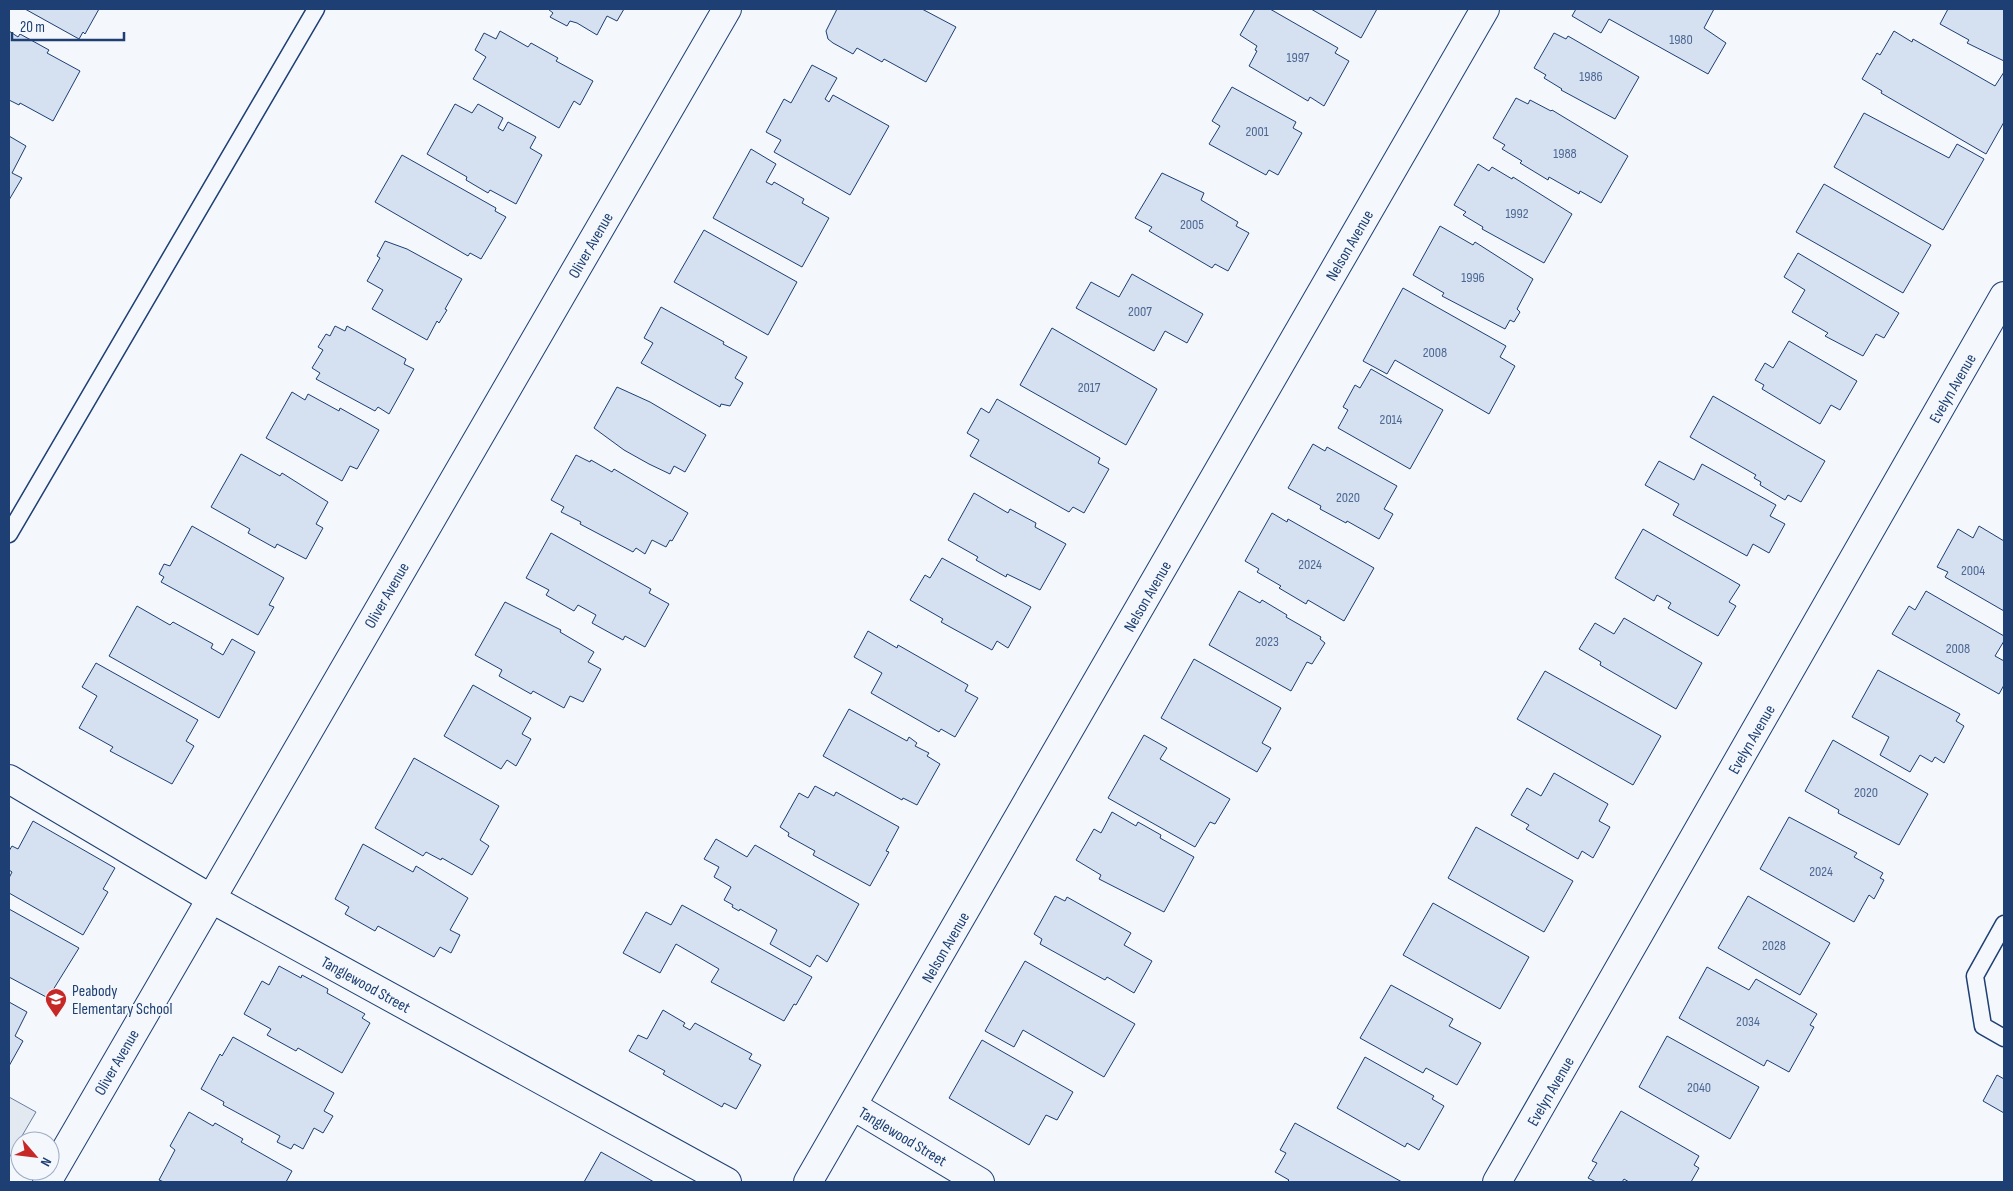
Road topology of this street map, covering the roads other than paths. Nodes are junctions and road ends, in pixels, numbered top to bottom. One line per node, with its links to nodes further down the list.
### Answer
1 (316, 9): 5 (lane)
2 (727, 9): 7 (street, Oliver Avenue)
3 (1485, 9): 10 (street, Nelson Avenue)
4 (2004, 296): 15 (street, Evelyn Avenue)
5 (9, 534)
6 (9, 779): 7 (street, Tanglewood Street)
7 (210, 898): 11 (street, Oliver Avenue); 12 (street, Tanglewood Street)
8 (2004, 924): 9 (lane)
9 (2004, 1038)
10 (853, 1106): 13 (street, Nelson Avenue); 14 (street, Tanglewood Street)
11 (47, 1182)
12 (727, 1182)
13 (808, 1182)
14 (980, 1182)
15 (1497, 1182)

